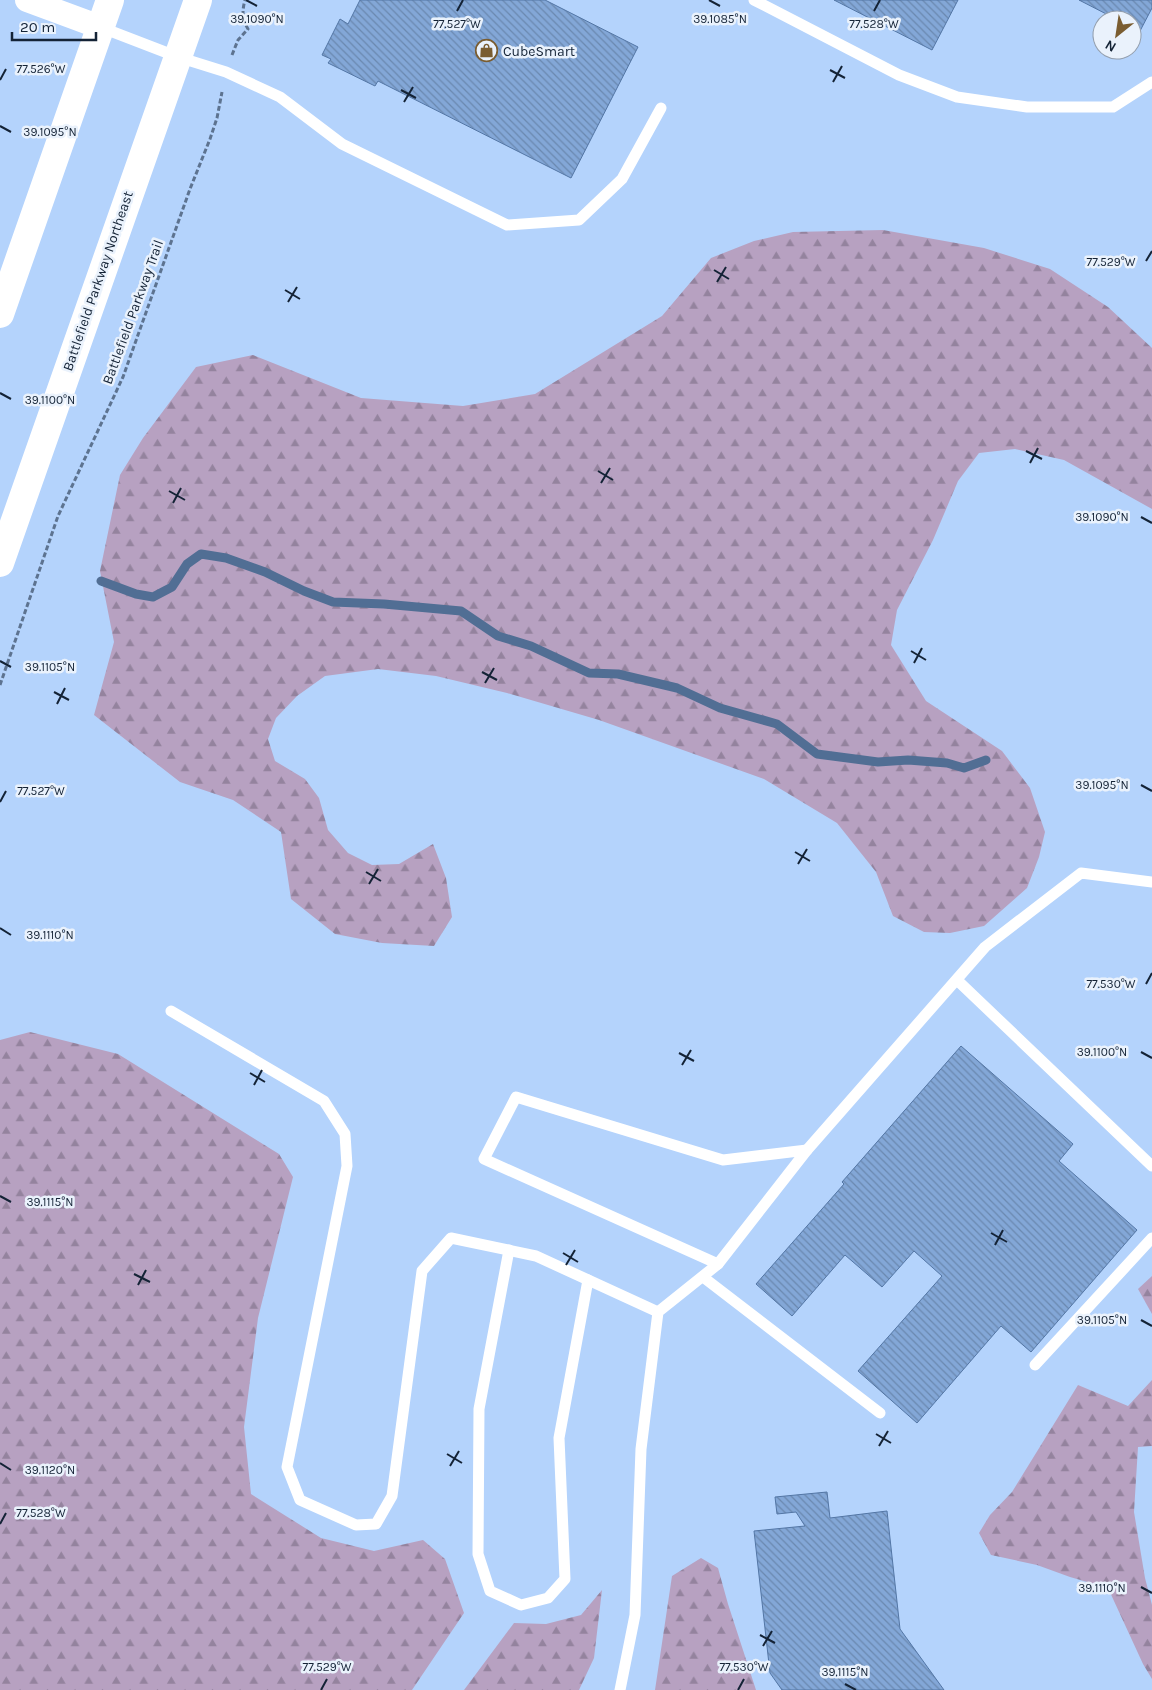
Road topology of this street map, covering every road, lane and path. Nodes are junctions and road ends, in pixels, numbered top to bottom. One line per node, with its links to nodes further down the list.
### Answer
1 (27, 0): 6 (street)
2 (110, 0): 6 (main road)
3 (198, 0): 7 (main road, Battlefield Parkway Northeast)
4 (245, 0): 8 (path, Battlefield Parkway Trail)
5 (754, 0): 9 (lane)
6 (100, 27): 7 (lane); 11 (main road)
7 (178, 57): 8 (lane); 12 (main road, Battlefield Parkway Northeast)
8 (226, 72): 10 (lane); 13 (path, Battlefield Parkway Trail)
9 (1152, 82)
10 (661, 108)
11 (0, 314)
12 (0, 563)
13 (0, 686)
14 (1152, 882): 15 (lane)
15 (957, 980): 17 (lane); 18 (lane)
16 (171, 1011): 20 (lane)
17 (807, 1150): 21 (lane); 21 (lane)
18 (1152, 1166)
19 (1152, 1238): 25 (lane)
20 (509, 1250): 23 (lane); 23 (lane)
21 (718, 1264): 22 (lane)
22 (703, 1277): 24 (lane); 26 (lane)
23 (588, 1280): 24 (lane)
24 (658, 1312): 27 (lane)
25 (1035, 1365)
26 (880, 1413)
27 (620, 1690)

